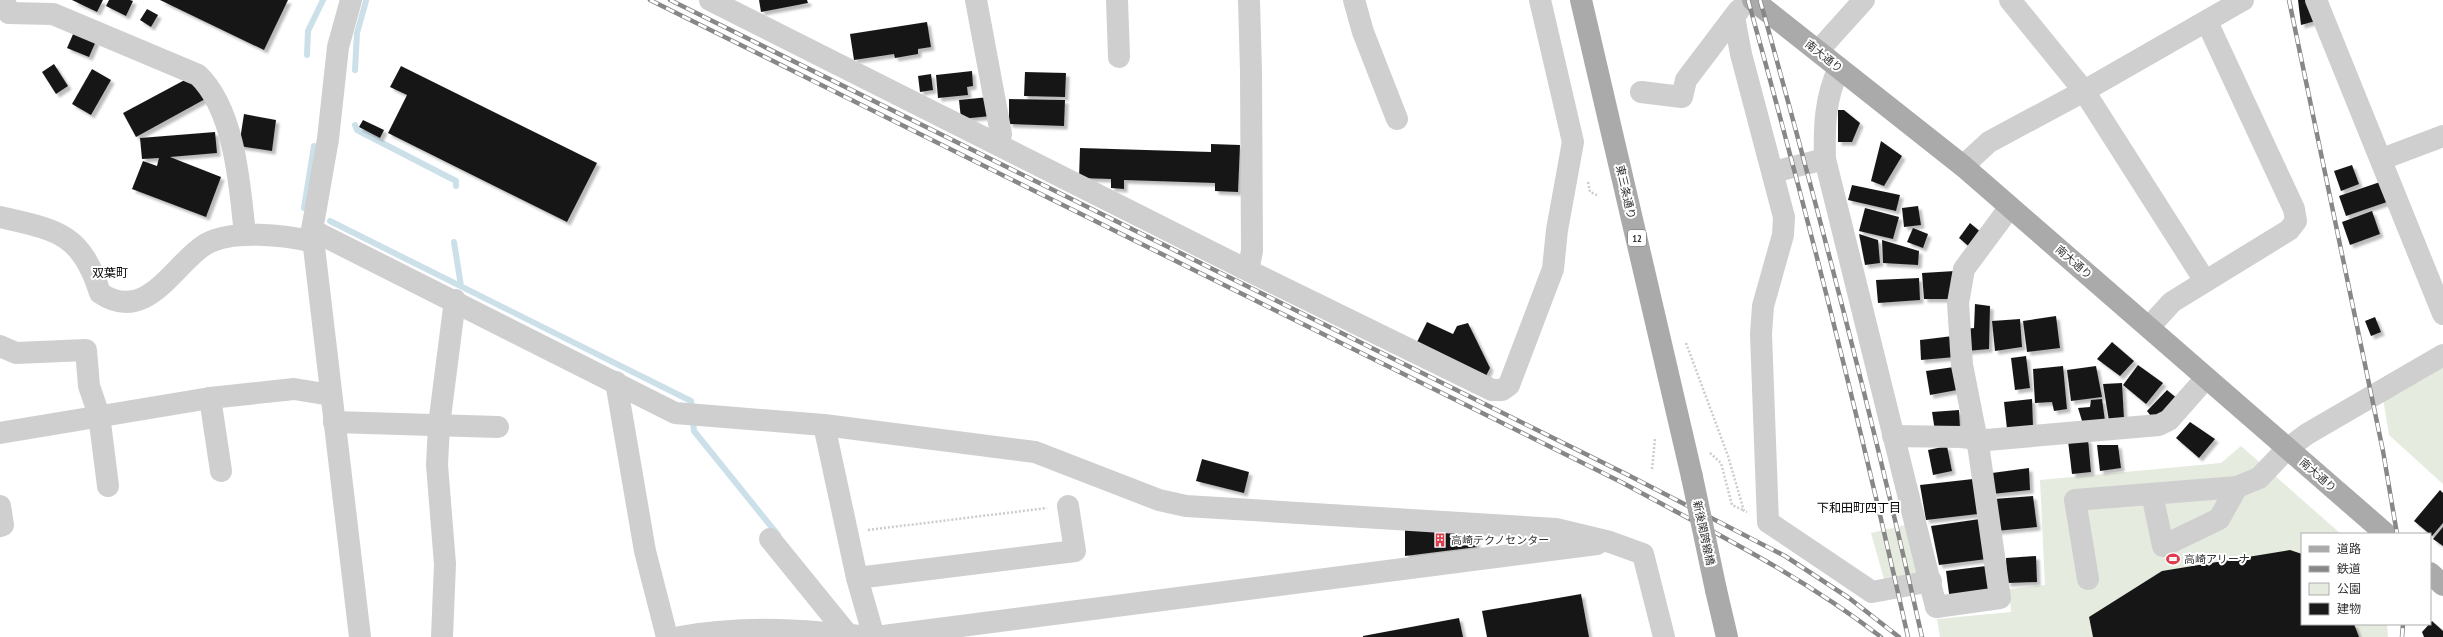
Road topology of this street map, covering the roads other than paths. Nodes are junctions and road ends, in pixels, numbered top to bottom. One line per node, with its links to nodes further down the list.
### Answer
1 (4, 0): 31 (street)
2 (351, 0): 32 (street)
3 (710, 0): 24 (street)
4 (976, 0): 24 (street)
5 (1117, 0): 18 (street)
6 (1249, 0): 33 (street)
7 (1354, 0): 22 (street)
8 (1540, 0): 33 (street)
9 (1581, 0): 54 (main road, 東三条通り / 12)
10 (1753, 0): 17 (main road, 南大通り)
11 (1864, 0): 17 (street)
12 (2010, 0): 20 (street)
13 (2316, 0): 26 (street)
14 (2239, 1): 16 (street)
15 (1740, 8): 21 (street); 28 (street)
16 (2207, 22): 20 (street); 34 (street)
17 (1818, 51): 19 (main road, 南大通り)
18 (1119, 57)
19 (1839, 68): 25 (street); 27 (main road, 南大通り)
20 (2084, 91): 27 (street); 34 (street)
21 (1640, 92)
22 (1397, 119)
23 (2443, 136): 26 (street)
24 (999, 145): 33 (street)
25 (1825, 159): 28 (street); 50 (street)
26 (2382, 159): 36 (street)
27 (1963, 166): 29 (main road, 南大通り)
28 (1773, 172): 67 (street)
29 (2010, 207): 37 (main road, 南大通り); 51 (street)
30 (0, 217): 31 (street)
31 (245, 235): 32 (street)
32 (313, 236): 35 (street); 42 (street)
33 (1243, 268)
34 (2205, 281): 37 (street)
35 (455, 300): 41 (street); 47 (street)
36 (2443, 314)
37 (2149, 328): 40 (main road, 南大通り)
38 (0, 346): 44 (street)
39 (2443, 355): 52 (street)
40 (2206, 378): 51 (street); 52 (main road, 南大通り)
41 (616, 382): 46 (street); 73 (street)
42 (331, 395): 43 (street); 45 (street)
43 (210, 398): 44 (street); 53 (street)
44 (99, 415): 49 (street); 55 (street)
45 (334, 422): 47 (street); 71 (street)
46 (824, 425): 63 (street); 65 (street)
47 (439, 426): 48 (street); 72 (street)
48 (498, 427)
49 (0, 434)
50 (1893, 436): 51 (street); 67 (street)
51 (1975, 439): 67 (street)
52 (2287, 449): 56 (street); 61 (main road, 南大通り)
53 (222, 471)
54 (1692, 477): 77 (main road, 新後閑跨線橋 / 12, bridge)
55 (108, 486)
56 (2237, 487): 57 (street); 57 (street)
57 (2152, 494): 66 (street)
58 (0, 506): 60 (street)
59 (1068, 506): 65 (street)
60 (0, 526)
61 (2385, 533)
62 (770, 539): 70 (street)
63 (1610, 542): 75 (street); 76 (street)
64 (2431, 574): 68 (main road)
65 (857, 578): 75 (street)
66 (2088, 579)
67 (1931, 581)
68 (2443, 585)
69 (732, 633): 70 (street); 74 (street)
70 (848, 634): 75 (street)
71 (360, 637)
72 (442, 637)
73 (667, 637)
74 (680, 637)
75 (874, 637)
76 (1664, 637)
77 (1727, 637)

